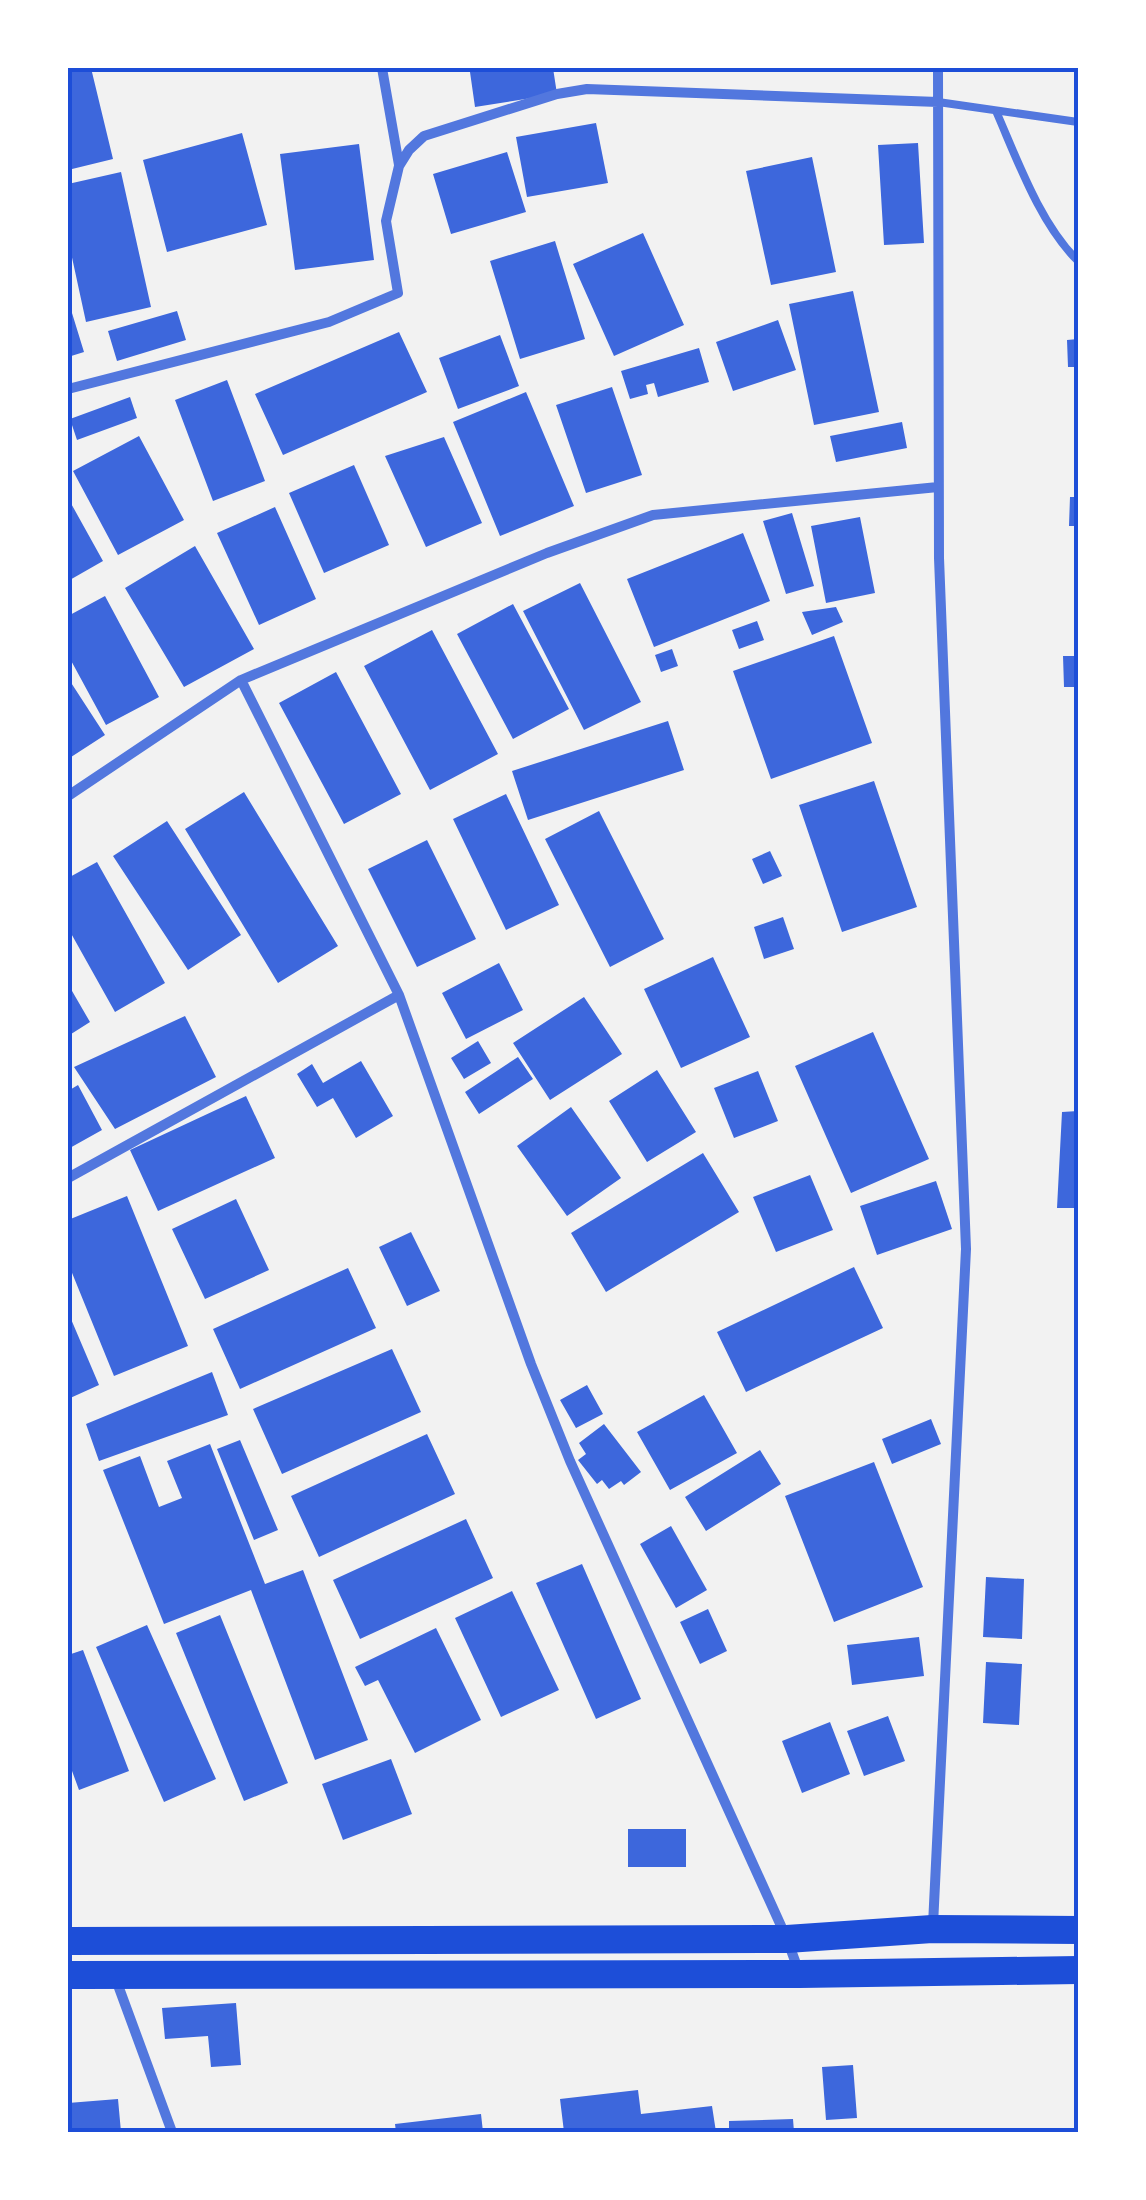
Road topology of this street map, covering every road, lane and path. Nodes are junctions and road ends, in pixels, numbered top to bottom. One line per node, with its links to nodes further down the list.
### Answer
1 (382, 68): 6 (street)
2 (938, 68): 3 (street)
3 (938, 102): 4 (lane); 6 (street); 9 (street)
4 (996, 111): 5 (lane); 7 (lane)
5 (1078, 122)
6 (399, 166): 8 (street)
7 (1078, 261)
8 (68, 389)
9 (938, 488): 10 (street); 14 (street)
10 (241, 680): 11 (street); 12 (street)
11 (68, 796)
12 (399, 995): 13 (street); 16 (street)
13 (68, 1178)
14 (932, 1929): 15 (highway); 16 (highway)
15 (1078, 1930)
16 (787, 1939): 17 (highway); 19 (street)
17 (68, 1941)
18 (1078, 1970): 19 (highway)
19 (800, 1974): 21 (highway)
20 (68, 1976): 21 (highway)
21 (115, 1976): 22 (street)
22 (172, 2132)

